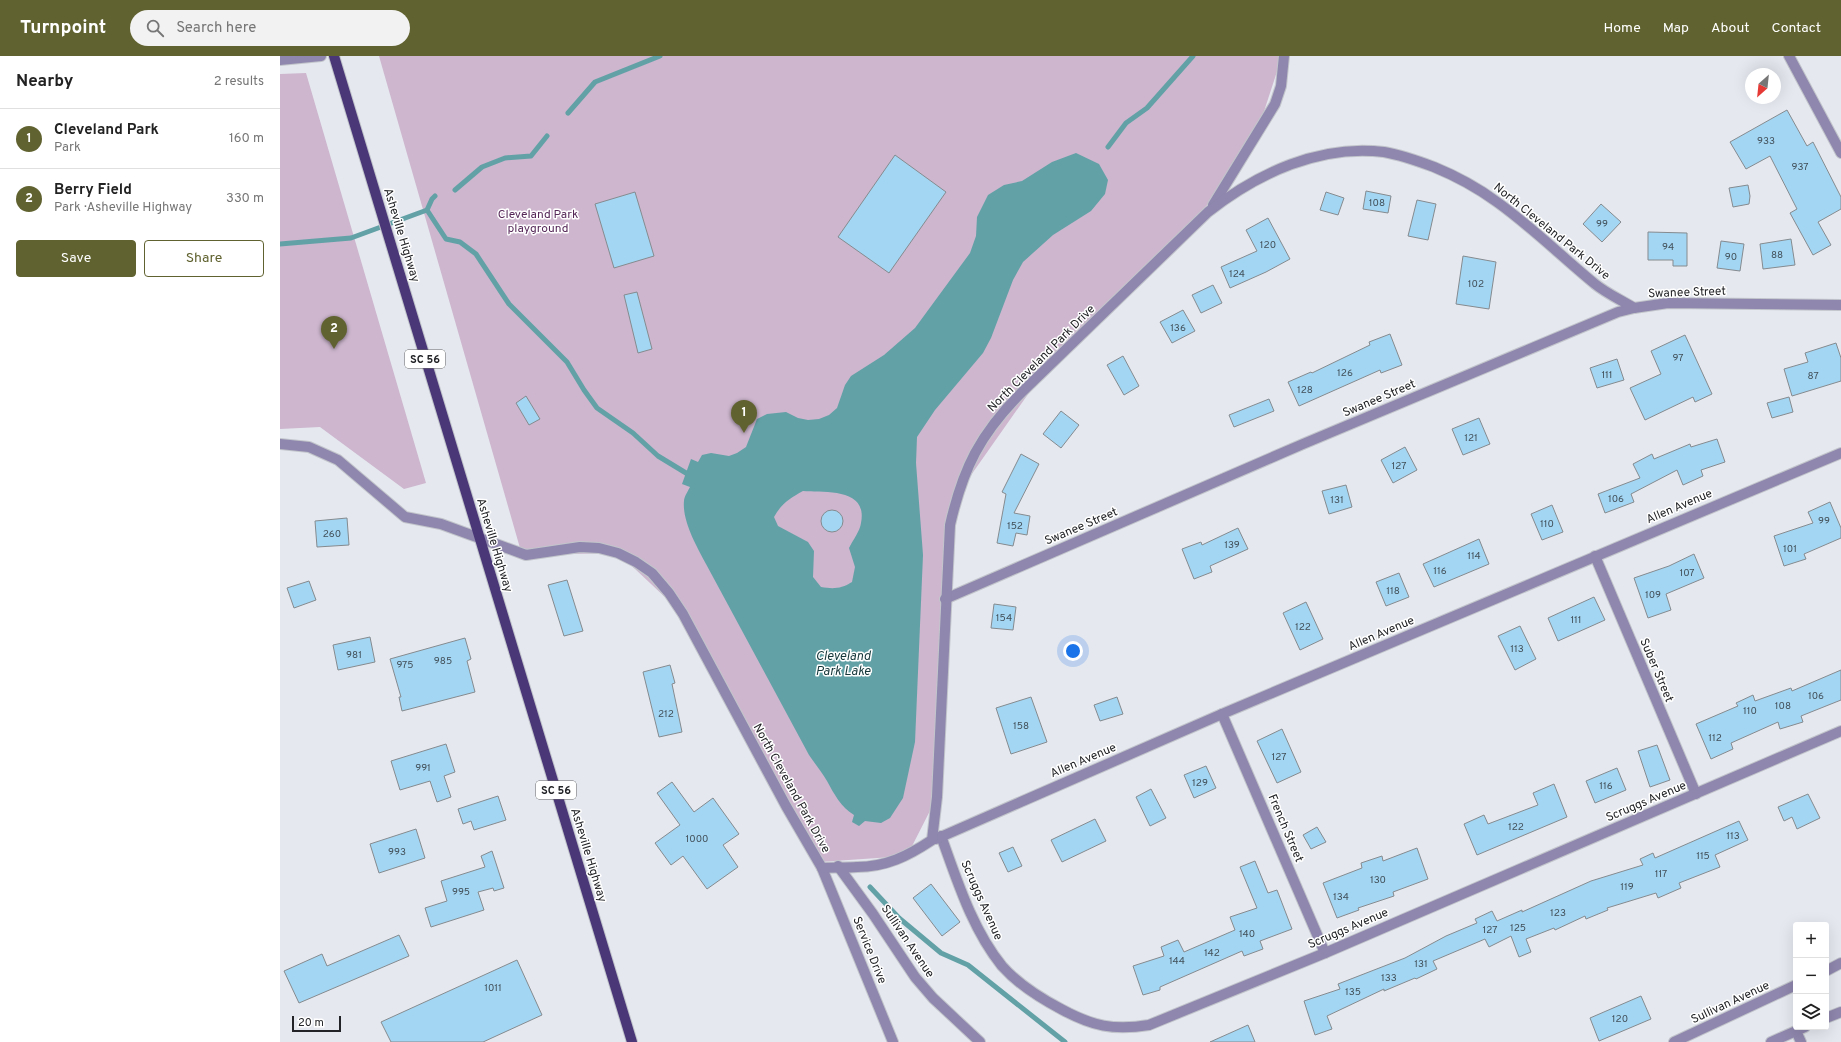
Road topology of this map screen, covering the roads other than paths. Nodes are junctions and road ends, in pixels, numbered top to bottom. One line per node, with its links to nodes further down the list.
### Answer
1 (321, 56): 5 (street)
2 (334, 56): 12 (main road, Asheville Highway / SC 56)
3 (1284, 56): 7 (street, North Cleveland Park Drive)
4 (1789, 56): 6 (street)
5 (280, 60)
6 (1841, 153)
7 (1208, 212): 9 (street, North Cleveland Park Drive); 14 (street, North Cleveland Park Drive)
8 (1841, 305): 9 (street, Swanee Street)
9 (1634, 308): 14 (street, Swanee Street)
10 (280, 444): 12 (street, North Cleveland Park Drive)
11 (1841, 452): 13 (street, Allen Avenue)
12 (479, 538): 20 (street, North Cleveland Park Drive); 29 (main road, Asheville Highway / SC 56)
13 (1595, 556): 15 (street, Allen Avenue); 17 (street, Suber Street)
14 (945, 599): 18 (street, North Cleveland Park Drive)
15 (1222, 714): 18 (street, Allen Avenue); 21 (street, French Street)
16 (1841, 731): 17 (street, Scruggs Avenue)
17 (1696, 794): 21 (street, Scruggs Avenue)
18 (937, 838): 19 (street, North Cleveland Park Drive); 21 (street, Scruggs Avenue)
19 (838, 866): 20 (street, North Cleveland Park Drive); 31 (street, Sullivan Avenue)
20 (822, 868): 30 (street, Service Drive)
21 (1326, 953)
22 (1841, 964): 23 (street)
23 (1829, 970)
24 (1793, 986): 32 (street, Sullivan Avenue)
25 (1841, 1012): 26 (street)
26 (1829, 1017)
27 (1799, 1030): 33 (street)
28 (1801, 1030): 34 (street)
29 (632, 1042)
30 (893, 1042)
31 (980, 1042)
32 (1674, 1042)
33 (1770, 1042)
34 (1800, 1042)

